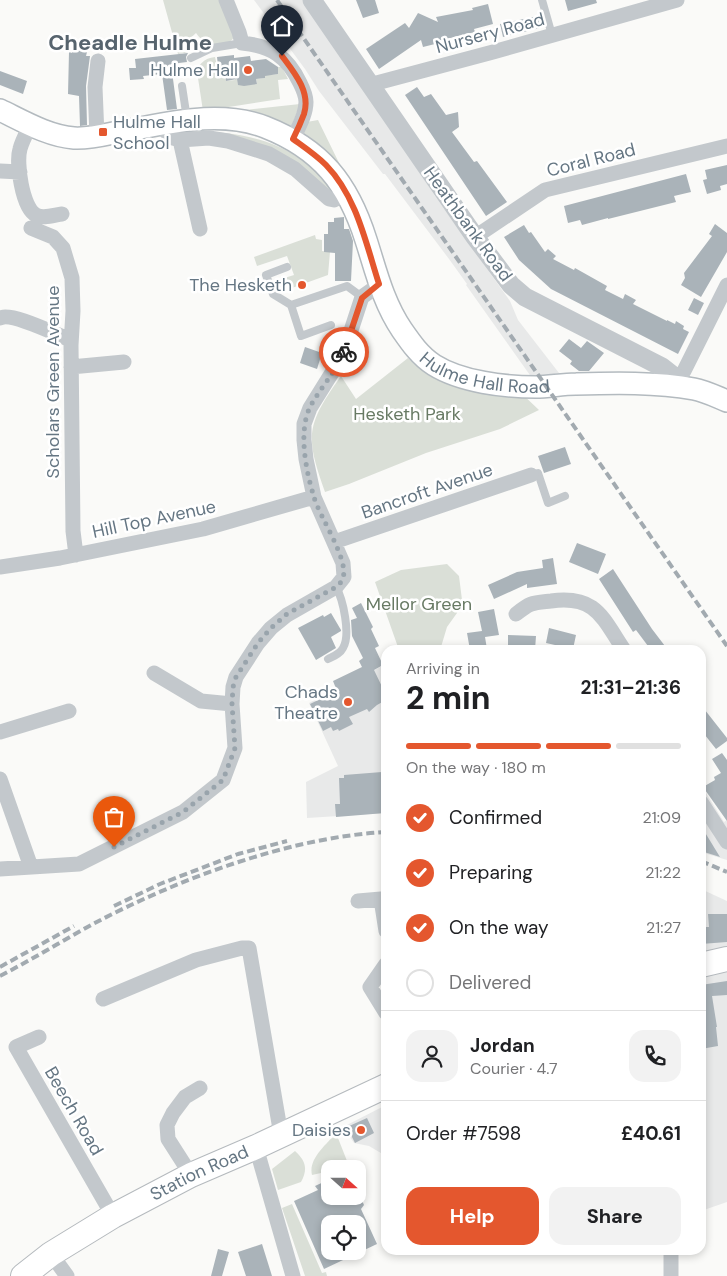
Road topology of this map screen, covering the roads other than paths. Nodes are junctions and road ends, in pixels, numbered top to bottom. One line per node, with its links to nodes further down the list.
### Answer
1 (226, 0): 6 (street)
2 (312, 0): 9 (street, Heathbank Road)
3 (542, 0): 5 (lane)
4 (678, 0): 5 (street, Nursery Road)
5 (552, 36): 9 (street, Nursery Road)
6 (242, 43): 7 (lane); 15 (street)
7 (191, 58)
8 (98, 61): 14 (street)
9 (369, 85): 23 (street, Heathbank Road)
10 (182, 86): 13 (lane)
11 (0, 110): 12 (main road, Hulme Hall Road)
12 (31, 124): 14 (main road, Hulme Hall Road); 18 (street)
13 (184, 130): 14 (main road, Hulme Hall Road); 15 (main road, Hulme Hall Road); 19 (street, Hulme Hall Road); 22 (street)
14 (97, 136)
15 (293, 139): 19 (main road, Hulme Hall Road)
16 (727, 146): 23 (street, Coral Road)
17 (0, 170): 18 (street)
18 (20, 172): 20 (street)
19 (346, 193): 25 (main road, Hulme Hall Road)
20 (62, 214)
21 (31, 228): 31 (street, Scholars Green Avenue)
22 (200, 229)
23 (475, 237): 34 (street, Heathbank Road)
24 (288, 267): 28 (lane)
25 (379, 284): 27 (street); 34 (main road, Hulme Hall Road)
26 (727, 285): 34 (street)
27 (362, 298): 28 (lane); 38 (street)
28 (291, 305): 30 (lane)
29 (0, 318): 31 (street)
30 (331, 325)
31 (71, 340): 33 (street, Scholars Green Avenue)
32 (124, 362): 33 (street)
33 (71, 367): 40 (street, Scholars Green Avenue)
34 (676, 382): 35 (main road, Hulme Hall Road)
35 (727, 401)
36 (531, 475): 37 (lane); 39 (street, Bancroft Avenue)
37 (564, 496)
38 (314, 497): 39 (street); 40 (street, Hill Top Avenue)
39 (334, 542): 42 (street)
40 (76, 555): 41 (street, Hill Top Avenue)
41 (0, 567)
42 (336, 587): 45 (lane); 47 (street)
43 (516, 614): 44 (street)
44 (621, 645)
45 (328, 659)
46 (154, 673): 47 (street)
47 (232, 704): 53 (street)
48 (69, 711): 49 (street)
49 (0, 732)
50 (0, 779): 53 (street)
51 (706, 810): 52 (street)
52 (727, 842)
53 (31, 867): 54 (street)
54 (0, 869)
55 (381, 899): 56 (street)
56 (358, 901)
57 (727, 959): 58 (main road)
58 (706, 964)
59 (381, 971): 61 (street)
60 (103, 999): 65 (street)
61 (381, 1005)
62 (39, 1036): 68 (street, Beech Road)
63 (200, 1088): 67 (street)
64 (381, 1088): 65 (main road, Station Road)
65 (281, 1135): 66 (main road, Station Road)
66 (256, 1147): 67 (main road, Station Road); 72 (street)
67 (190, 1175): 68 (main road, Station Road)
68 (113, 1216): 70 (main road, Station Road)
69 (671, 1255): 73 (street)
70 (59, 1268): 71 (main road, Station Road)
71 (23, 1276)
72 (294, 1276)
73 (671, 1276)

